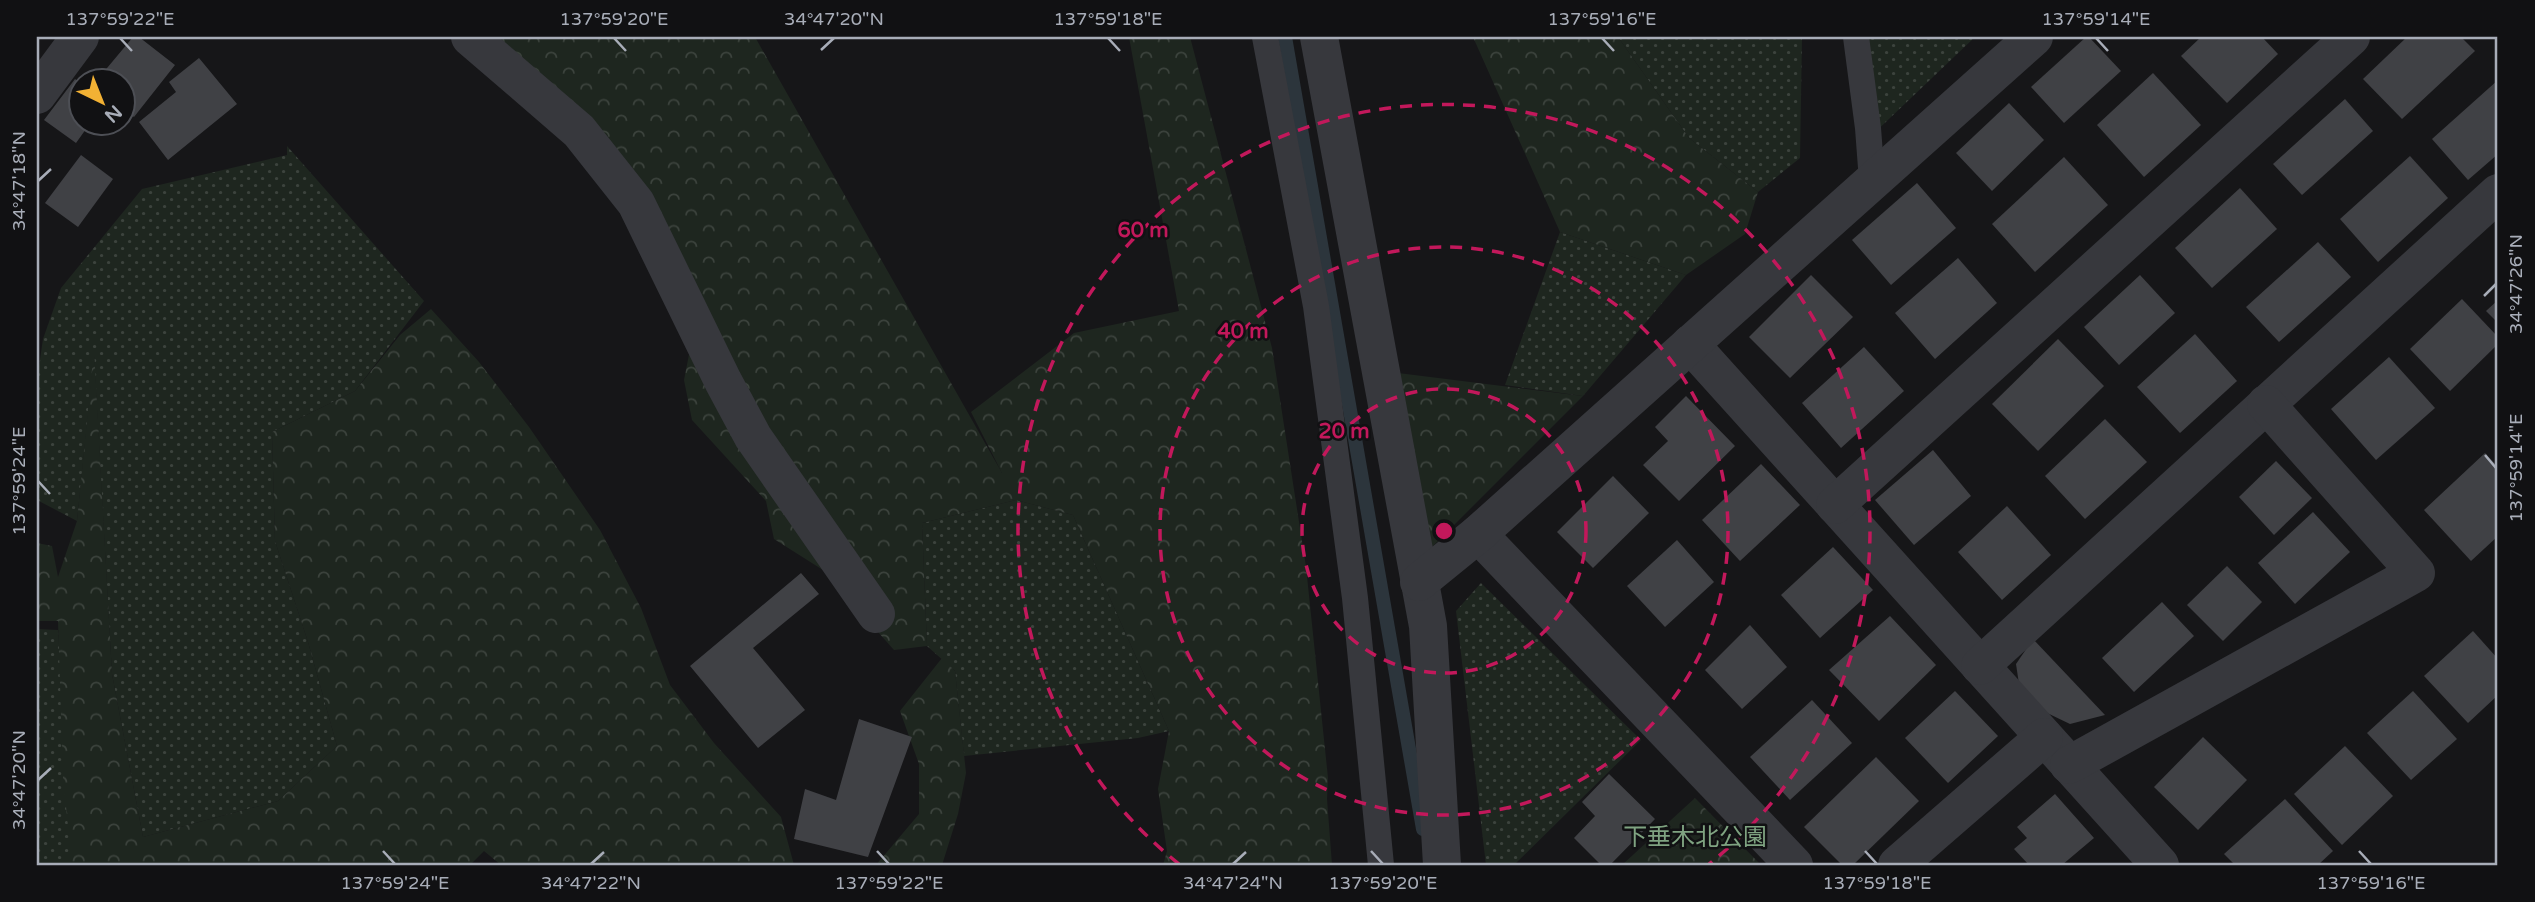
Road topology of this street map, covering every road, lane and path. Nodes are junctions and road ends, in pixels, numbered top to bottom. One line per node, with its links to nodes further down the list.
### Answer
1 (80, 37): 8 (street)
2 (470, 37): 16 (street)
3 (1265, 37): 20 (lane)
4 (1319, 37): 15 (street)
5 (1856, 37): 9 (lane)
6 (2034, 37): 9 (street)
7 (2351, 37): 13 (street)
8 (37, 95)
9 (1872, 181): 11 (street)
10 (2498, 193): 12 (street)
11 (1690, 344): 13 (street); 14 (street)
12 (2266, 404): 17 (street); 19 (street)
13 (1835, 505): 17 (street)
14 (1478, 534): 15 (street); 22 (street)
15 (1419, 582): 21 (street)
16 (876, 614)
17 (1980, 666): 18 (street)
18 (2044, 737): 19 (street); 23 (street)
19 (2069, 765): 24 (street)
20 (1381, 865)
21 (1442, 865)
22 (1794, 865)
23 (1897, 865)
24 (2160, 865)

